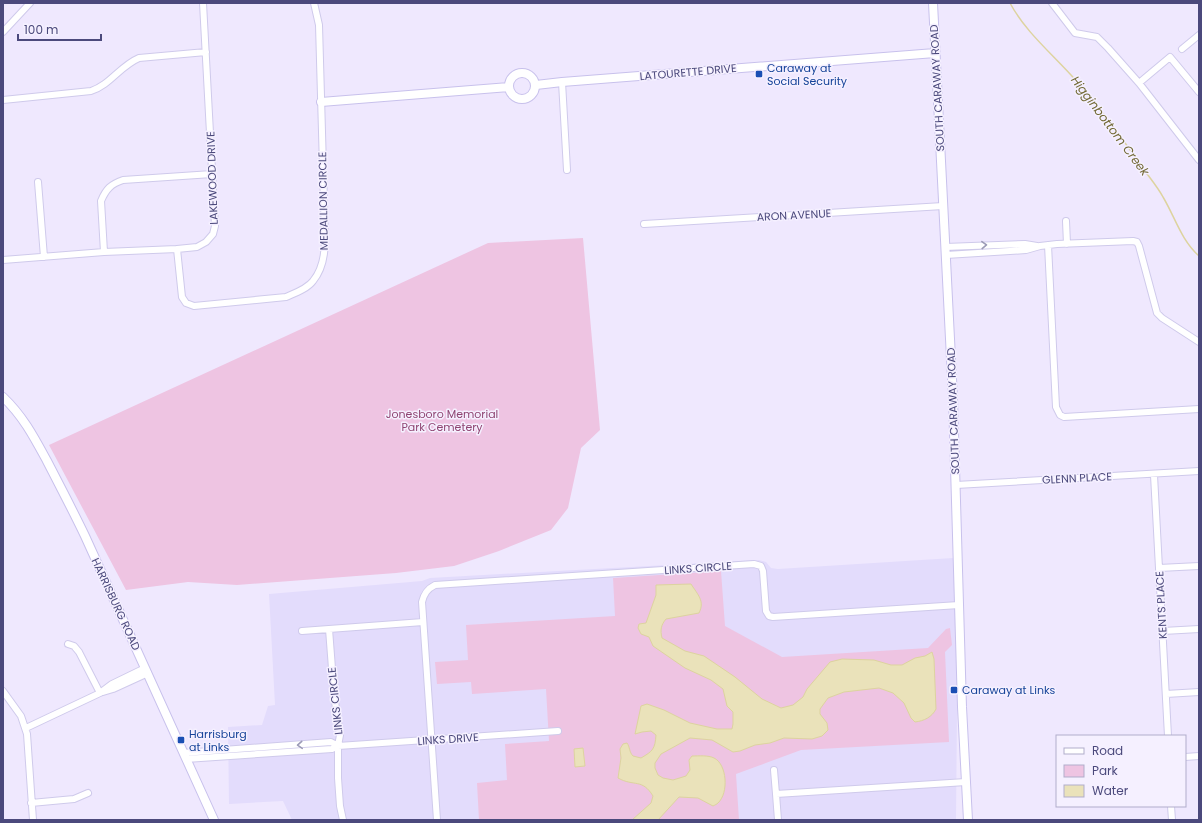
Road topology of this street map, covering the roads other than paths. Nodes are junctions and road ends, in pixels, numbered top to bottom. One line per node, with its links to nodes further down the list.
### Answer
1 (30, 3): 6 (street)
2 (203, 3): 9 (street, LAKEWOOD DRIVE)
3 (314, 3): 17 (street, MEDALLION CIRCLE)
4 (933, 3): 10 (street, SOUTH CARAWAY ROAD)
5 (1052, 3): 12 (street)
6 (3, 32)
7 (1199, 35): 8 (street)
8 (1182, 49)
9 (206, 52): 16 (street); 20 (street, LAKEWOOD DRIVE)
10 (935, 53): 11 (street, LATOURETTE DRIVE); 22 (street, SOUTH CARAWAY ROAD)
11 (562, 82): 13 (street, LATOURETTE DRIVE); 19 (street)
12 (1139, 83): 15 (street); 18 (street)
13 (536, 85): 14 (street); 14 (street)
14 (509, 87): 17 (street)
15 (1199, 92)
16 (3, 100)
17 (321, 102): 27 (street, MEDALLION CIRCLE)
18 (1199, 160)
19 (567, 170)
20 (212, 174): 27 (street, LAKEWOOD DRIVE); 29 (street)
21 (38, 182): 30 (street)
22 (943, 206): 24 (street, ARON AVENUE); 28 (street, SOUTH CARAWAY ROAD)
23 (1066, 221): 25 (street)
24 (644, 224)
25 (1067, 244): 26 (street); 32 (street)
26 (1048, 245): 28 (street); 34 (street)
27 (177, 249): 29 (street, LAKEWOOD DRIVE)
28 (946, 251): 37 (street, SOUTH CARAWAY ROAD)
29 (104, 252): 30 (street, LAKEWOOD DRIVE)
30 (44, 257): 31 (street, LAKEWOOD DRIVE)
31 (3, 260)
32 (1199, 342)
33 (3, 397): 47 (street, HARRISBURG ROAD)
34 (1199, 409)
35 (1199, 471): 36 (street, GLENN PLACE)
36 (1154, 475): 37 (street, GLENN PLACE); 39 (street, KENTS PLACE)
37 (956, 485): 40 (street, SOUTH CARAWAY ROAD)
38 (1199, 566): 39 (street)
39 (1159, 568): 45 (street, KENTS PLACE)
40 (959, 605): 41 (street, LINKS CIRCLE); 61 (street, SOUTH CARAWAY ROAD)
41 (423, 622): 42 (street); 55 (street, LINKS CIRCLE)
42 (329, 629): 44 (street); 56 (street, LINKS CIRCLE)
43 (1199, 629): 45 (street)
44 (302, 631)
45 (1163, 631): 51 (street, KENTS PLACE)
46 (68, 644): 50 (street)
47 (147, 671): 50 (street); 57 (street, HARRISBURG ROAD)
48 (3, 691): 52 (street)
49 (1199, 692): 51 (street)
50 (100, 693): 52 (street)
51 (1166, 694): 54 (street, KENTS PLACE)
52 (26, 728): 64 (street)
53 (558, 731): 55 (street, LINKS DRIVE)
54 (1168, 735)
55 (431, 740): 56 (street, LINKS DRIVE); 69 (street, LINKS CIRCLE)
56 (338, 746): 57 (street, LINKS DRIVE); 68 (street, LINKS CIRCLE)
57 (185, 756): 67 (street, HARRISBURG ROAD)
58 (1199, 756): 59 (street)
59 (1186, 757)
60 (774, 770): 63 (street)
61 (966, 782): 63 (street); 71 (street, SOUTH CARAWAY ROAD)
62 (88, 793): 64 (street)
63 (776, 794): 70 (street)
64 (32, 803): 66 (street)
65 (1171, 807): 72 (street)
66 (33, 820)
67 (214, 820)
68 (343, 820)
69 (437, 820)
70 (778, 820)
71 (968, 820)
72 (1172, 820)

